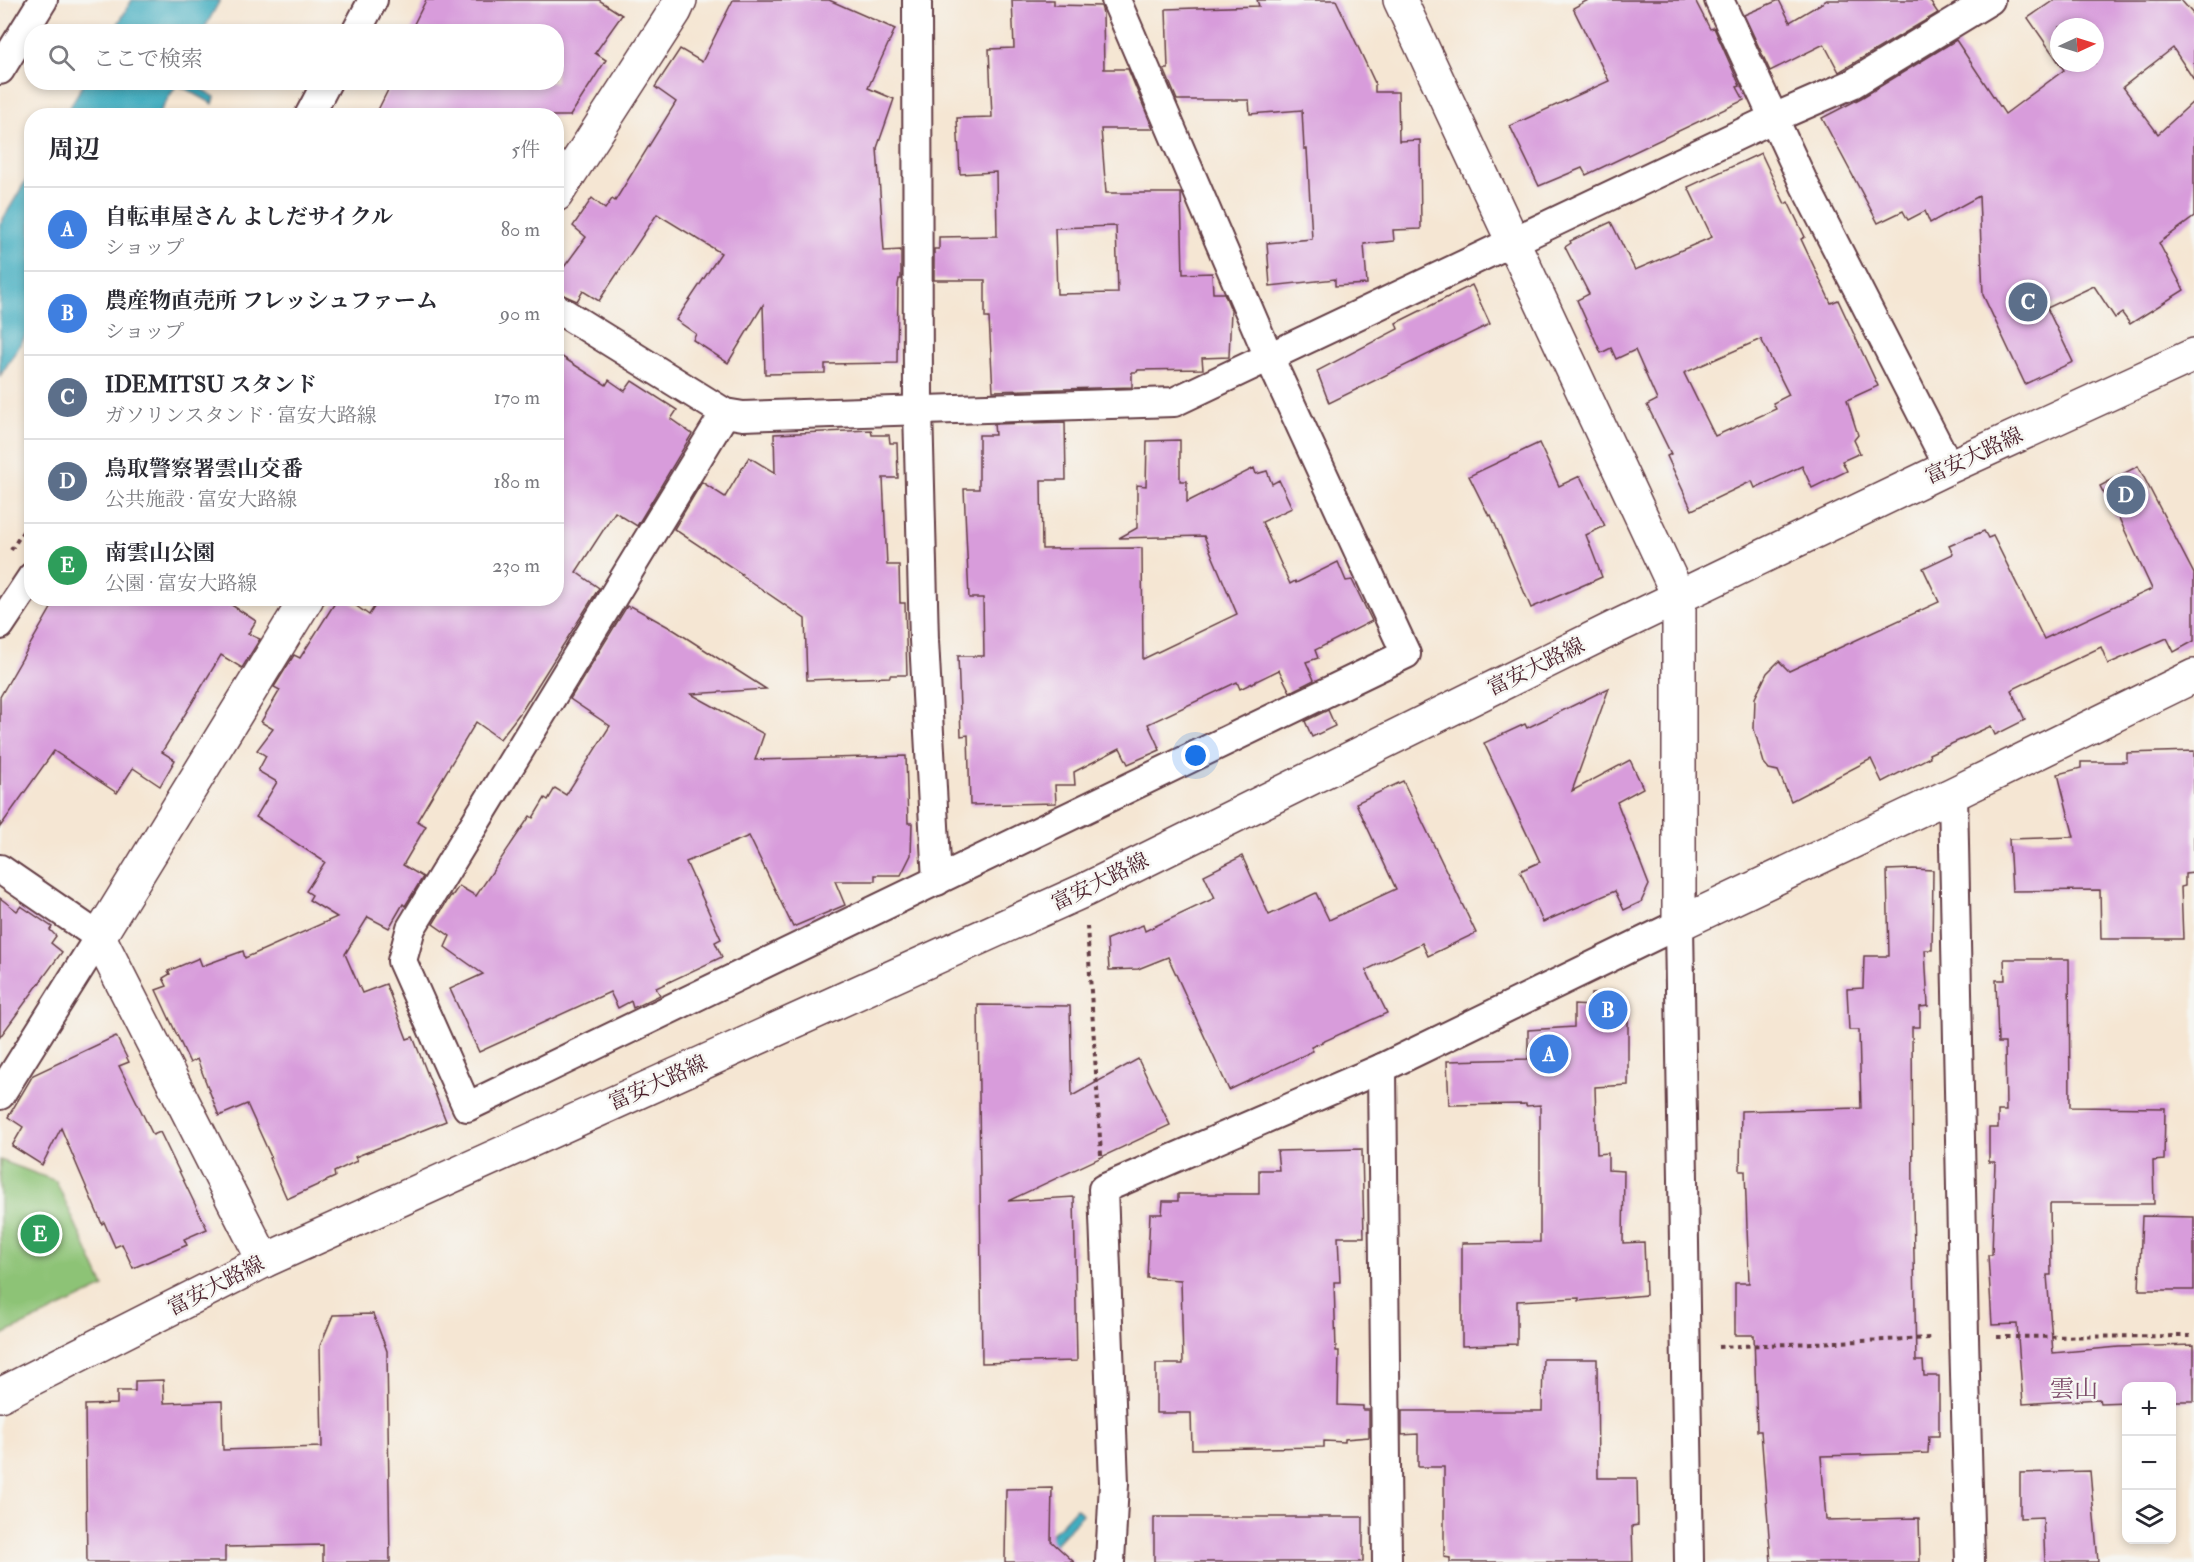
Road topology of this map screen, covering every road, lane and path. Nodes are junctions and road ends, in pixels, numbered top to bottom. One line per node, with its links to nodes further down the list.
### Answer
1 (43, 0): 9 (street)
2 (373, 0): 10 (street)
3 (680, 0): 16 (street)
4 (917, 0): 21 (street)
5 (1116, 0): 20 (street)
6 (1400, 0): 17 (street)
7 (1719, 0): 15 (street)
8 (1990, 0): 15 (street)
9 (28, 24)
10 (360, 24)
11 (24, 31): 12 (street)
12 (0, 70)
13 (323, 90): 14 (street)
14 (313, 108)
15 (1774, 118): 17 (street); 23 (street)
16 (564, 183)
17 (1514, 242): 20 (street); 27 (street)
18 (564, 314): 22 (street)
19 (2194, 355): 23 (street, 富安大路線)
20 (1269, 357): 21 (street); 33 (street)
21 (918, 409): 22 (street); 33 (street)
22 (725, 413): 33 (street)
23 (1949, 467): 27 (street, 富安大路線)
24 (24, 530): 25 (path)
25 (7, 556)
26 (24, 589): 29 (street)
27 (1680, 597): 34 (street, 富安大路線); 35 (street)
28 (301, 606): 36 (street)
29 (0, 625)
30 (2194, 676): 31 (street)
31 (1953, 794): 35 (street); 45 (street)
32 (0, 869): 36 (street)
33 (937, 881)
34 (1085, 890): 39 (path); 40 (street, 富安大路線)
35 (1679, 924): 37 (street); 44 (street)
36 (99, 937): 38 (street); 40 (street)
37 (1382, 1068): 39 (street); 43 (street)
38 (0, 1095)
39 (1103, 1189): 42 (street)
40 (264, 1261): 41 (street, 富安大路線)
41 (0, 1395)
42 (1110, 1562)
43 (1387, 1562)
44 (1689, 1562)
45 (1970, 1562)

